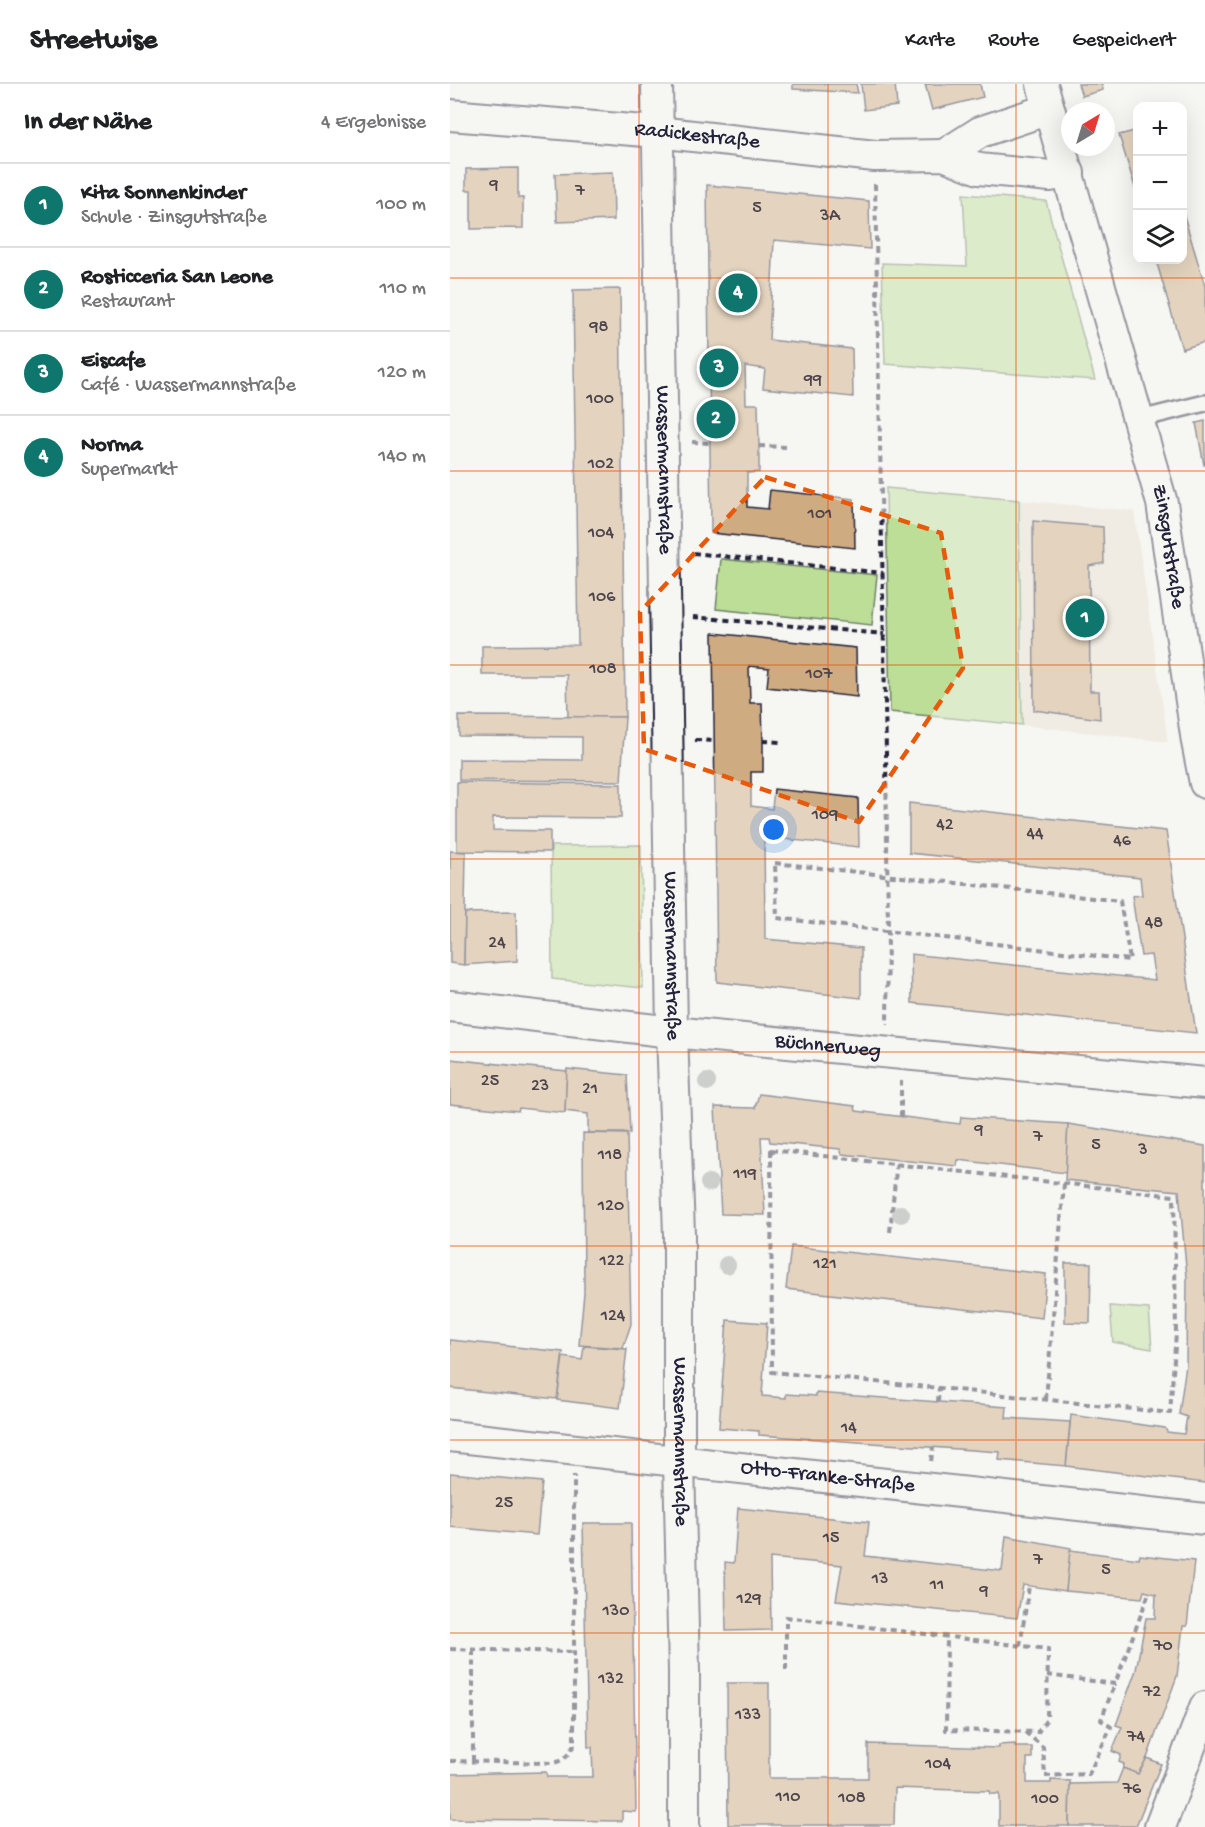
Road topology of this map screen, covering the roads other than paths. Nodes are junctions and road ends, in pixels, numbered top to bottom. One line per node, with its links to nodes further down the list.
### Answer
1 (657, 84): 4 (street, Wassermannstraße)
2 (1046, 96): 5 (street); 6 (street, Zinsgutstraße)
3 (450, 115): 4 (street, Radickestraße)
4 (657, 132): 5 (street, Radickestraße); 11 (street, Wassermannstraße)
5 (944, 155): 6 (street, Radickestraße)
6 (1069, 172): 8 (street, Zinsgutstraße)
7 (1205, 403): 8 (lane)
8 (1140, 419): 9 (street, Zinsgutstraße)
9 (1205, 783)
10 (450, 1006): 11 (street, Büchnerweg)
11 (672, 1032): 12 (street, Büchnerweg); 14 (street, Wassermannstraße)
12 (1205, 1083)
13 (450, 1436): 14 (street, Otto-Franke-Straße)
14 (679, 1462): 15 (street, Otto-Franke-Straße); 17 (street, Wassermannstraße)
15 (1205, 1520)
16 (1205, 1707): 18 (street)
17 (684, 1827)
18 (1160, 1827)

